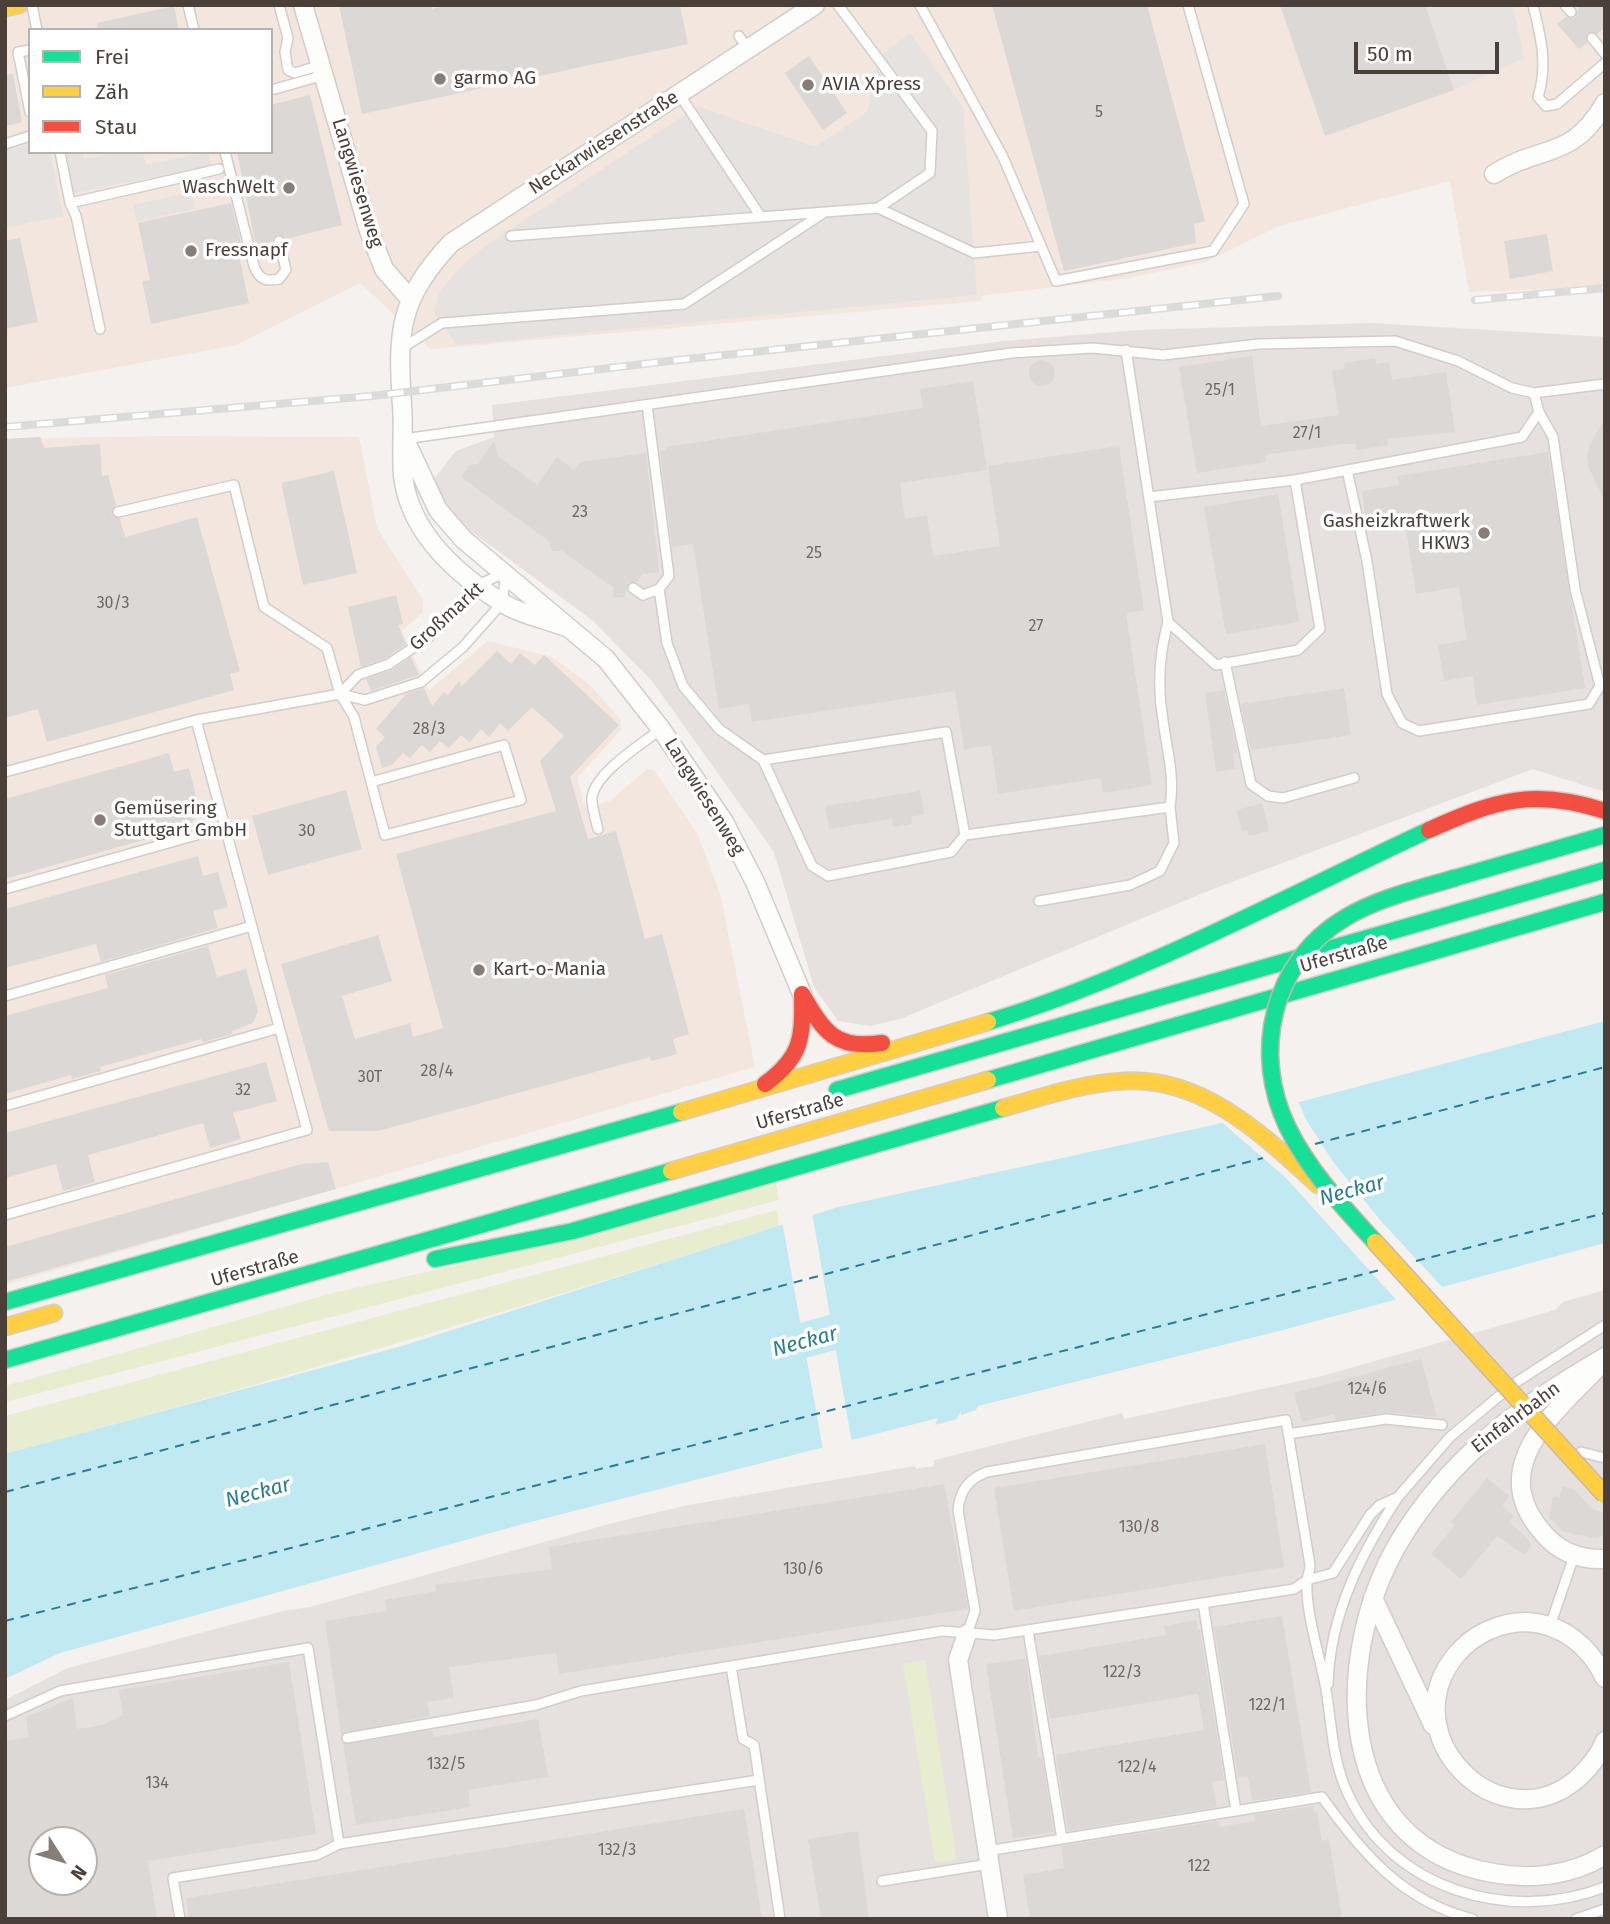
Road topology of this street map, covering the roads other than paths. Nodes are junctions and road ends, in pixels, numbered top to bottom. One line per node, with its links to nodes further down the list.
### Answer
1 (19, 5): 11 (main road)
2 (32, 5): 13 (lane)
3 (188, 5): 14 (lane)
4 (279, 5): 19 (lane)
5 (303, 5): 19 (street, Langwiesenweg)
6 (815, 5): 21 (street, Neckarwiesenstraße)
7 (838, 5): 31 (lane)
8 (932, 5): 12 (lane)
9 (1188, 5): 36 (lane)
10 (1533, 5): 18 (lane)
11 (5, 8)
12 (923, 9): 36 (lane)
13 (37, 28)
14 (194, 28)
15 (1592, 38): 17 (lane)
16 (28, 50): 22 (lane)
17 (1605, 54)
18 (1605, 63)
19 (322, 70): 20 (lane); 37 (street, Langwiesenweg)
20 (275, 89)
21 (679, 94): 33 (lane); 37 (street, Neckarwiesenstraße)
22 (28, 101)
23 (1605, 103): 29 (street)
24 (28, 137): 25 (lane)
25 (5, 144)
26 (60, 154): 30 (lane)
27 (226, 154): 35 (lane)
28 (219, 169): 30 (lane)
29 (1494, 174)
30 (70, 203): 38 (lane)
31 (878, 208): 32 (lane); 36 (lane)
32 (826, 212): 33 (lane); 39 (lane)
33 (761, 217): 34 (lane)
34 (510, 236)
35 (279, 241)
36 (1041, 246)
37 (410, 299): 39 (street, Langwiesenweg)
38 (100, 329)
39 (400, 349): 45 (street, Langwiesenweg)
40 (1126, 350): 42 (lane); 43 (lane); 48 (lane)
41 (1605, 384): 42 (lane)
42 (1534, 393): 44 (lane)
43 (647, 405): 45 (lane); 53 (lane)
44 (1539, 412): 46 (lane); 58 (lane)
45 (404, 439): 50 (street, Langwiesenweg); 51 (street, Langwiesenweg)
46 (1347, 470): 47 (lane); 58 (lane)
47 (1295, 480): 48 (lane); 57 (lane)
48 (1149, 497): 55 (lane)
49 (118, 512): 59 (lane)
50 (506, 573): 51 (lane, Großmarkt); 54 (lane, Großmarkt); 56 (street, Langwiesenweg)
51 (478, 585): 54 (street, Langwiesenweg); 59 (lane, Großmarkt)
52 (632, 588): 53 (lane)
53 (659, 589): 62 (lane)
54 (502, 603): 56 (street, Langwiesenweg); 59 (lane, Großmarkt)
55 (1168, 622): 57 (lane); 66 (lane)
56 (566, 627): 61 (street, Langwiesenweg)
57 (1225, 662): 64 (lane)
58 (1602, 686)
59 (340, 694): 60 (lane); 65 (lane)
60 (196, 720): 63 (lane); 68 (lane)
61 (662, 729): 69 (lane); 77 (street, Langwiesenweg)
62 (763, 760): 70 (lane); 70 (lane)
63 (5, 772)
64 (1354, 778)
65 (371, 782): 65 (lane)
66 (1170, 807): 70 (lane); 74 (lane)
67 (1605, 811): 80 (main road)
68 (225, 827): 73 (lane); 76 (lane)
69 (598, 829)
70 (965, 835)
71 (1605, 835): 84 (main road, bridge)
72 (1605, 870): 82 (main road, Uferstraße)
73 (5, 889)
74 (1039, 901)
75 (1605, 902): 86 (main road, Uferstraße)
76 (252, 926): 78 (lane); 79 (lane)
77 (802, 994): 80 (main road); 81 (main road)
78 (5, 996)
79 (279, 1028): 83 (lane); 85 (lane)
80 (930, 1040): 81 (main road)
81 (757, 1090): 87 (main road)
82 (823, 1094)
83 (5, 1106)
84 (1346, 1210): 86 (main road, bridge); 97 (main road, bridge)
85 (5, 1215)
86 (391, 1252): 92 (main road, Uferstraße)
87 (5, 1302)
88 (72, 1307): 90 (main road)
89 (1605, 1325): 98 (lane)
90 (5, 1326)
91 (1605, 1359): 99 (street, Einfahrbahn); 102 (street, Einfahrbahn)
92 (5, 1360)
93 (1442, 1425): 94 (lane)
94 (1288, 1434): 101 (lane); 106 (lane)
95 (1579, 1452): 96 (lane)
96 (1605, 1458)
97 (1605, 1495)
98 (1398, 1497): 101 (lane); 109 (lane)
99 (1574, 1556): 100 (street, Einfahrbahn); 104 (lane)
100 (1601, 1558)
101 (1307, 1580): 103 (lane); 109 (lane)
102 (1373, 1598): 113 (street); 118 (street, Einfahrbahn)
103 (1203, 1603): 105 (lane); 115 (lane)
104 (1550, 1626): 108 (street); 113 (street)
105 (1028, 1630): 106 (lane); 116 (lane)
106 (967, 1634): 107 (lane); 119 (street)
107 (731, 1666): 111 (lane); 114 (lane)
108 (1605, 1678)
109 (1328, 1696): 121 (lane)
110 (5, 1716): 117 (lane)
111 (346, 1738)
112 (1605, 1741): 113 (street)
113 (1447, 1754)
114 (759, 1780): 117 (lane); 124 (lane)
115 (1236, 1811): 116 (lane); 126 (lane)
116 (1062, 1839): 119 (lane)
117 (339, 1844): 123 (lane)
118 (1605, 1855)
119 (988, 1858): 120 (lane); 125 (street)
120 (881, 1881)
121 (1605, 1887)
122 (1605, 1909): 127 (lane)
123 (180, 1919)
124 (780, 1919)
125 (998, 1919)
126 (1473, 1919)
127 (1576, 1919)

